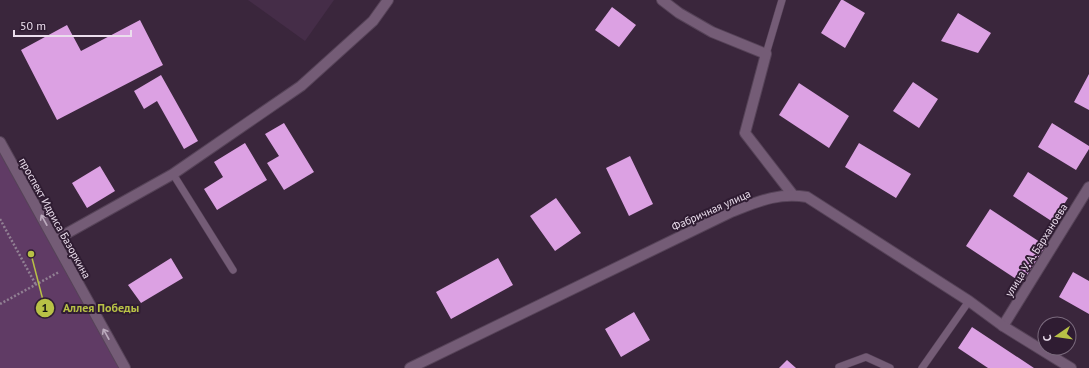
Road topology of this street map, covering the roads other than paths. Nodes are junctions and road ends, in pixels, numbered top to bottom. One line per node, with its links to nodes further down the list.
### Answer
1 (388, 0): 6 (street)
2 (662, 0): 4 (street)
3 (782, 0): 4 (lane)
4 (766, 54): 8 (street)
5 (0, 142): 9 (street, проспект Идриса Базоркина, one-way to 5)
6 (174, 174): 9 (street); 10 (lane)
7 (1089, 187): 12 (street, улица У. А. Барханоева)
8 (793, 195): 11 (street, Фабричная улица); 15 (street, Фабричная улица)
9 (55, 240): 14 (street, проспект Идриса Базоркина, one-way to 9)
10 (233, 270)
11 (969, 301): 12 (street, Фабричная улица); 17 (lane)
12 (1003, 326): 18 (street, Фабричная улица)
13 (839, 367): 16 (lane)
14 (125, 368)
15 (410, 368)
16 (890, 368)
17 (922, 368)
18 (1071, 368)

